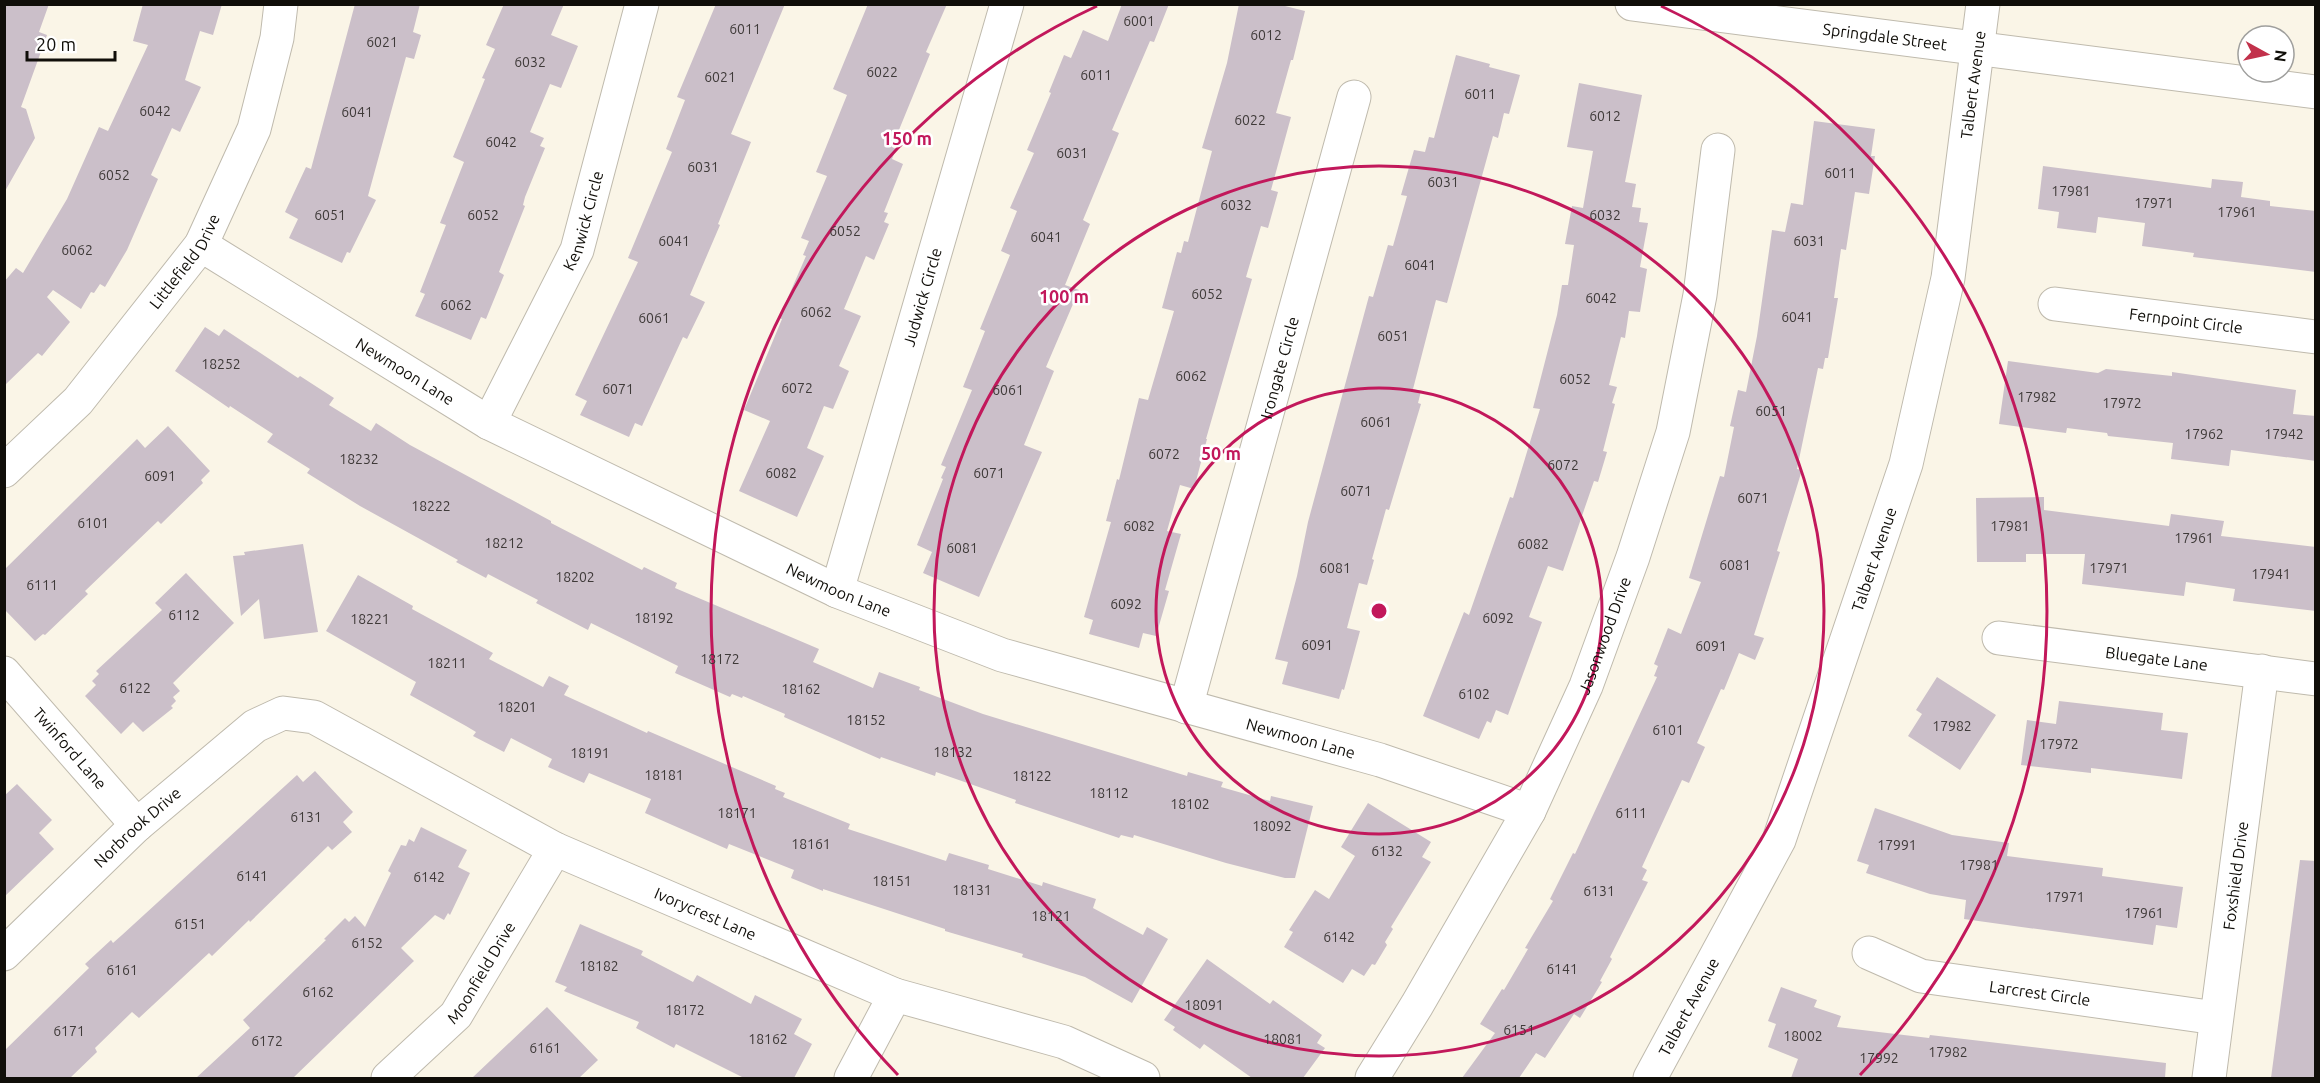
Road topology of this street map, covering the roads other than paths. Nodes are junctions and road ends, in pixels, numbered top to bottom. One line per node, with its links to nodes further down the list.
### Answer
1 (281, 4): 10 (street, Littlefield Drive)
2 (642, 4): 13 (street, Kenwick Circle)
3 (1007, 4): 15 (street, Judwick Circle)
4 (1632, 4): 6 (street, Springdale Street)
5 (1983, 4): 6 (street, Talbert Avenue)
6 (1978, 49): 7 (street, Springdale Street); 33 (street, Talbert Avenue)
7 (2316, 92)
8 (1354, 97): 20 (street, Irongate Circle)
9 (1718, 150): 22 (street, Jasonwood Drive)
10 (201, 245): 13 (street, Newmoon Lane); 14 (street, Littlefield Drive)
11 (2055, 304): 12 (street, Fernpoint Circle)
12 (2316, 337)
13 (489, 423): 15 (street, Newmoon Lane)
14 (4, 471)
15 (837, 591): 20 (street, Newmoon Lane)
16 (1999, 638): 17 (street, Bluegate Lane)
17 (2262, 671): 19 (street, Bluegate Lane); 28 (street, Foxshield Drive)
18 (4, 673): 23 (street, Twinford Lane)
19 (2316, 679)
20 (1186, 707): 22 (street, Newmoon Lane)
21 (283, 713): 23 (street, Norbrook Drive); 24 (street, Ivorycrest Lane)
22 (1528, 811): 32 (street, Jasonwood Drive)
23 (137, 825): 26 (street, Norbrook Drive)
24 (555, 849): 27 (street, Ivorycrest Lane); 29 (street, Moonfield Drive)
25 (1869, 952): 28 (street, Larcrest Circle)
26 (4, 954)
27 (895, 995): 30 (street); 31 (street, Ivorycrest Lane)
28 (2216, 1018): 34 (street, Foxshield Drive)
29 (388, 1078)
30 (851, 1078)
31 (1143, 1078)
32 (1372, 1078)
33 (1650, 1078)
34 (2208, 1078)

